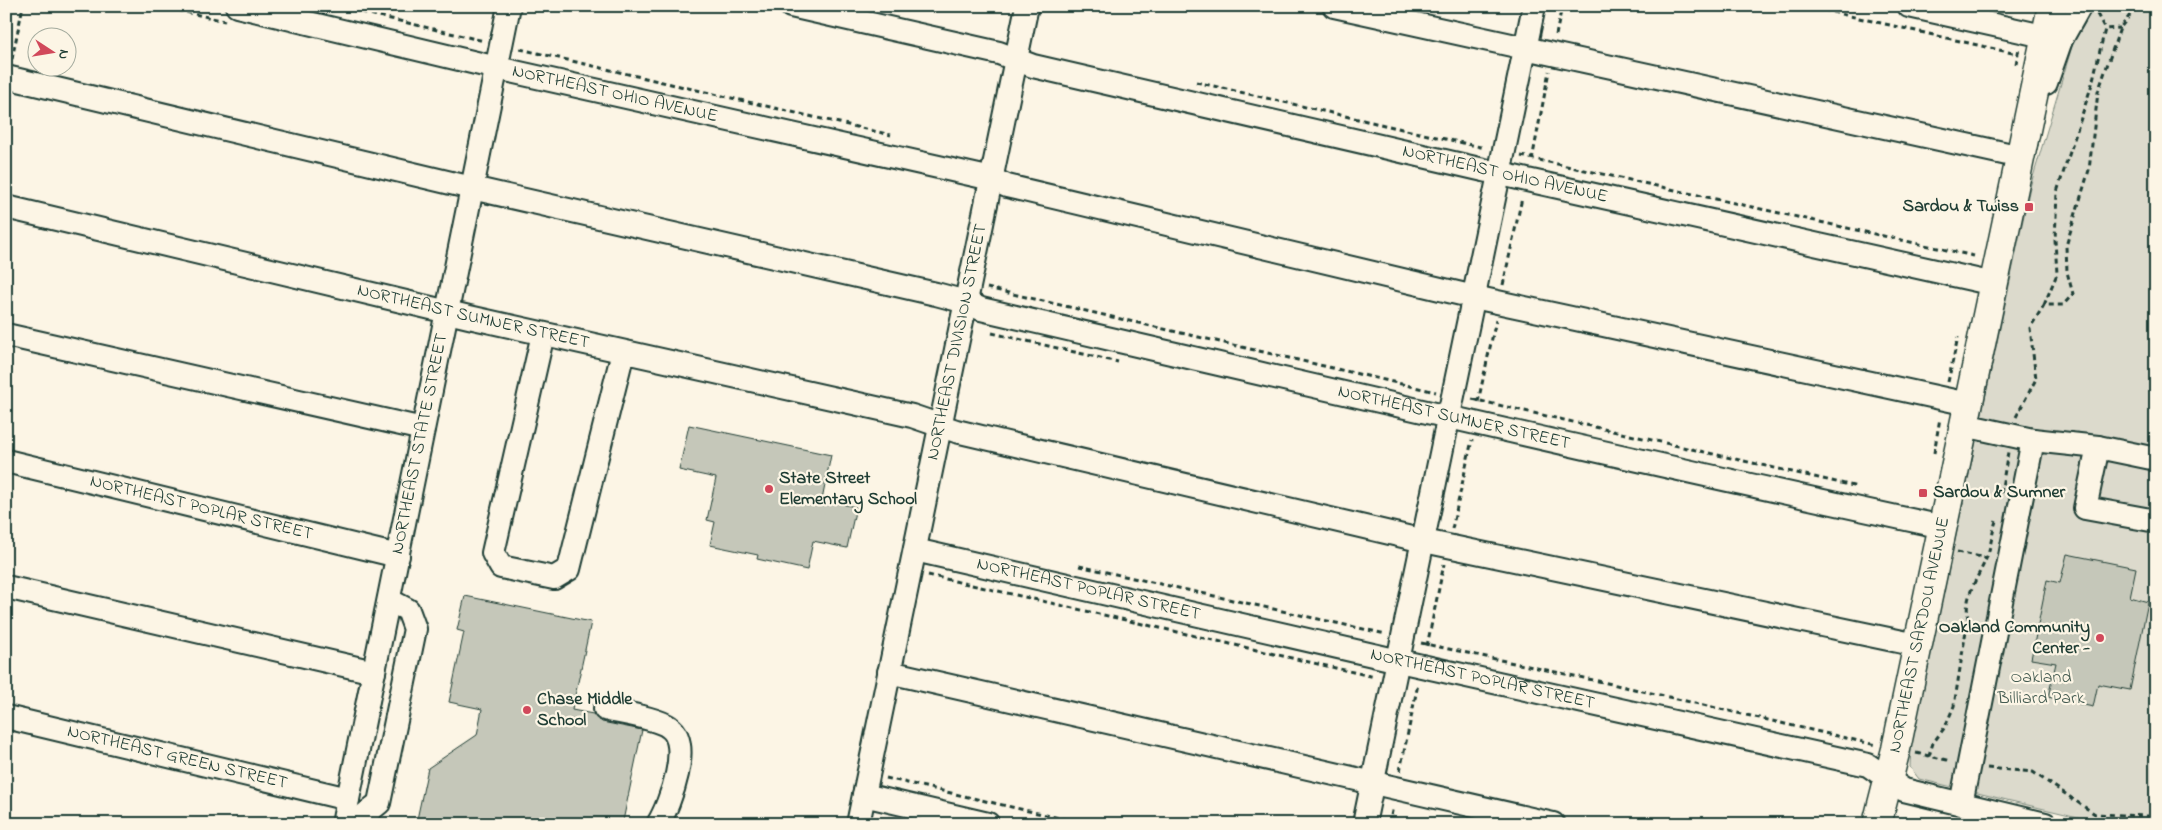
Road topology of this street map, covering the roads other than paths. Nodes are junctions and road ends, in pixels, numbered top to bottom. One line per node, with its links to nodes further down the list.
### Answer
1 (237, 6): 13 (street, NORTHEAST OHIO AVENUE)
2 (509, 6): 13 (street, NORTHEAST STATE STREET)
3 (791, 6): 12 (street, NORTHEAST OHIO AVENUE)
4 (1027, 6): 12 (street, NORTHEAST DIVISION STREET)
5 (1334, 6): 11 (street)
6 (1534, 6): 11 (street)
7 (1909, 6): 10 (street)
8 (2052, 6): 10 (main road, NORTHEAST SARDOU AVENUE)
9 (2080, 6): 10 (street)
10 (2053, 38): 15 (main road, NORTHEAST SARDOU AVENUE)
11 (1525, 50): 15 (street); 16 (street)
12 (1016, 60): 16 (street, NORTHEAST OHIO AVENUE); 17 (street, NORTHEAST DIVISION STREET)
13 (497, 68): 17 (street, NORTHEAST OHIO AVENUE); 18 (street, NORTHEAST STATE STREET)
14 (7, 78): 18 (street, NORTHEAST SUMNER STREET)
15 (2021, 157): 20 (main road, NORTHEAST SARDOU AVENUE)
16 (1499, 174): 20 (street, NORTHEAST OHIO AVENUE); 21 (street)
17 (992, 179): 21 (street, NORTHEAST OHIO AVENUE); 22 (street, NORTHEAST DIVISION STREET)
18 (472, 188): 22 (street, NORTHEAST SUMNER STREET); 23 (street, NORTHEAST STATE STREET)
19 (6, 207): 23 (street, NORTHEAST SUMNER STREET)
20 (1994, 284): 27 (main road, NORTHEAST SARDOU AVENUE)
21 (1474, 298): 27 (street, NORTHEAST OHIO AVENUE); 28 (street)
22 (966, 302): 28 (street, NORTHEAST SUMNER STREET); 29 (street, NORTHEAST DIVISION STREET)
23 (447, 312): 25 (street, NORTHEAST SUMNER STREET); 30 (street, NORTHEAST STATE STREET)
24 (6, 335): 30 (street)
25 (540, 342): 26 (street, NORTHEAST SUMNER STREET); 26 (street)
26 (624, 352): 29 (street, NORTHEAST SUMNER STREET)
27 (1966, 414): 31 (street, NORTHEAST OHIO AVENUE); 36 (main road, NORTHEAST SARDOU AVENUE)
28 (1449, 418): 36 (street, NORTHEAST SUMNER STREET); 37 (street)
29 (941, 425): 37 (street, NORTHEAST SUMNER STREET); 38 (street, NORTHEAST DIVISION STREET)
30 (423, 429): 39 (street, NORTHEAST STATE STREET)
31 (2033, 440): 32 (street, NORTHEAST OHIO AVENUE); 52 (street)
32 (2098, 447): 33 (street, NORTHEAST OHIO AVENUE); 35 (street)
33 (2156, 459)
34 (6, 461): 39 (street, NORTHEAST POPLAR STREET)
35 (2156, 522)
36 (1943, 527): 42 (main road, NORTHEAST SARDOU AVENUE)
37 (1424, 541): 42 (street, NORTHEAST SUMNER STREET); 43 (street)
38 (915, 550): 43 (street, NORTHEAST POPLAR STREET); 45 (street, NORTHEAST DIVISION STREET)
39 (398, 556): 41 (street, NORTHEAST STATE STREET)
40 (6, 587): 44 (street)
41 (388, 600): 44 (street, NORTHEAST STATE STREET); 53 (street)
42 (1918, 645): 48 (main road, NORTHEAST SARDOU AVENUE)
43 (1398, 662): 48 (street, NORTHEAST POPLAR STREET); 49 (street)
44 (374, 672): 51 (street, NORTHEAST STATE STREET)
45 (889, 672): 49 (street); 50 (street, NORTHEAST DIVISION STREET)
46 (605, 709): 54 (street)
47 (6, 717): 51 (street, NORTHEAST GREEN STREET)
48 (1887, 778): 52 (street, NORTHEAST POPLAR STREET); 59 (main road, NORTHEAST SARDOU AVENUE)
49 (1373, 784): 57 (street); 58 (street)
50 (864, 795): 55 (street, NORTHEAST DIVISION STREET); 56 (street)
51 (348, 799): 53 (street, NORTHEAST STATE STREET)
52 (1961, 804): 60 (street, NORTHEAST POPLAR STREET)
53 (344, 824)
54 (658, 824)
55 (858, 824)
56 (988, 824)
57 (1364, 824)
58 (1553, 824)
59 (1877, 824)
60 (2045, 824)

